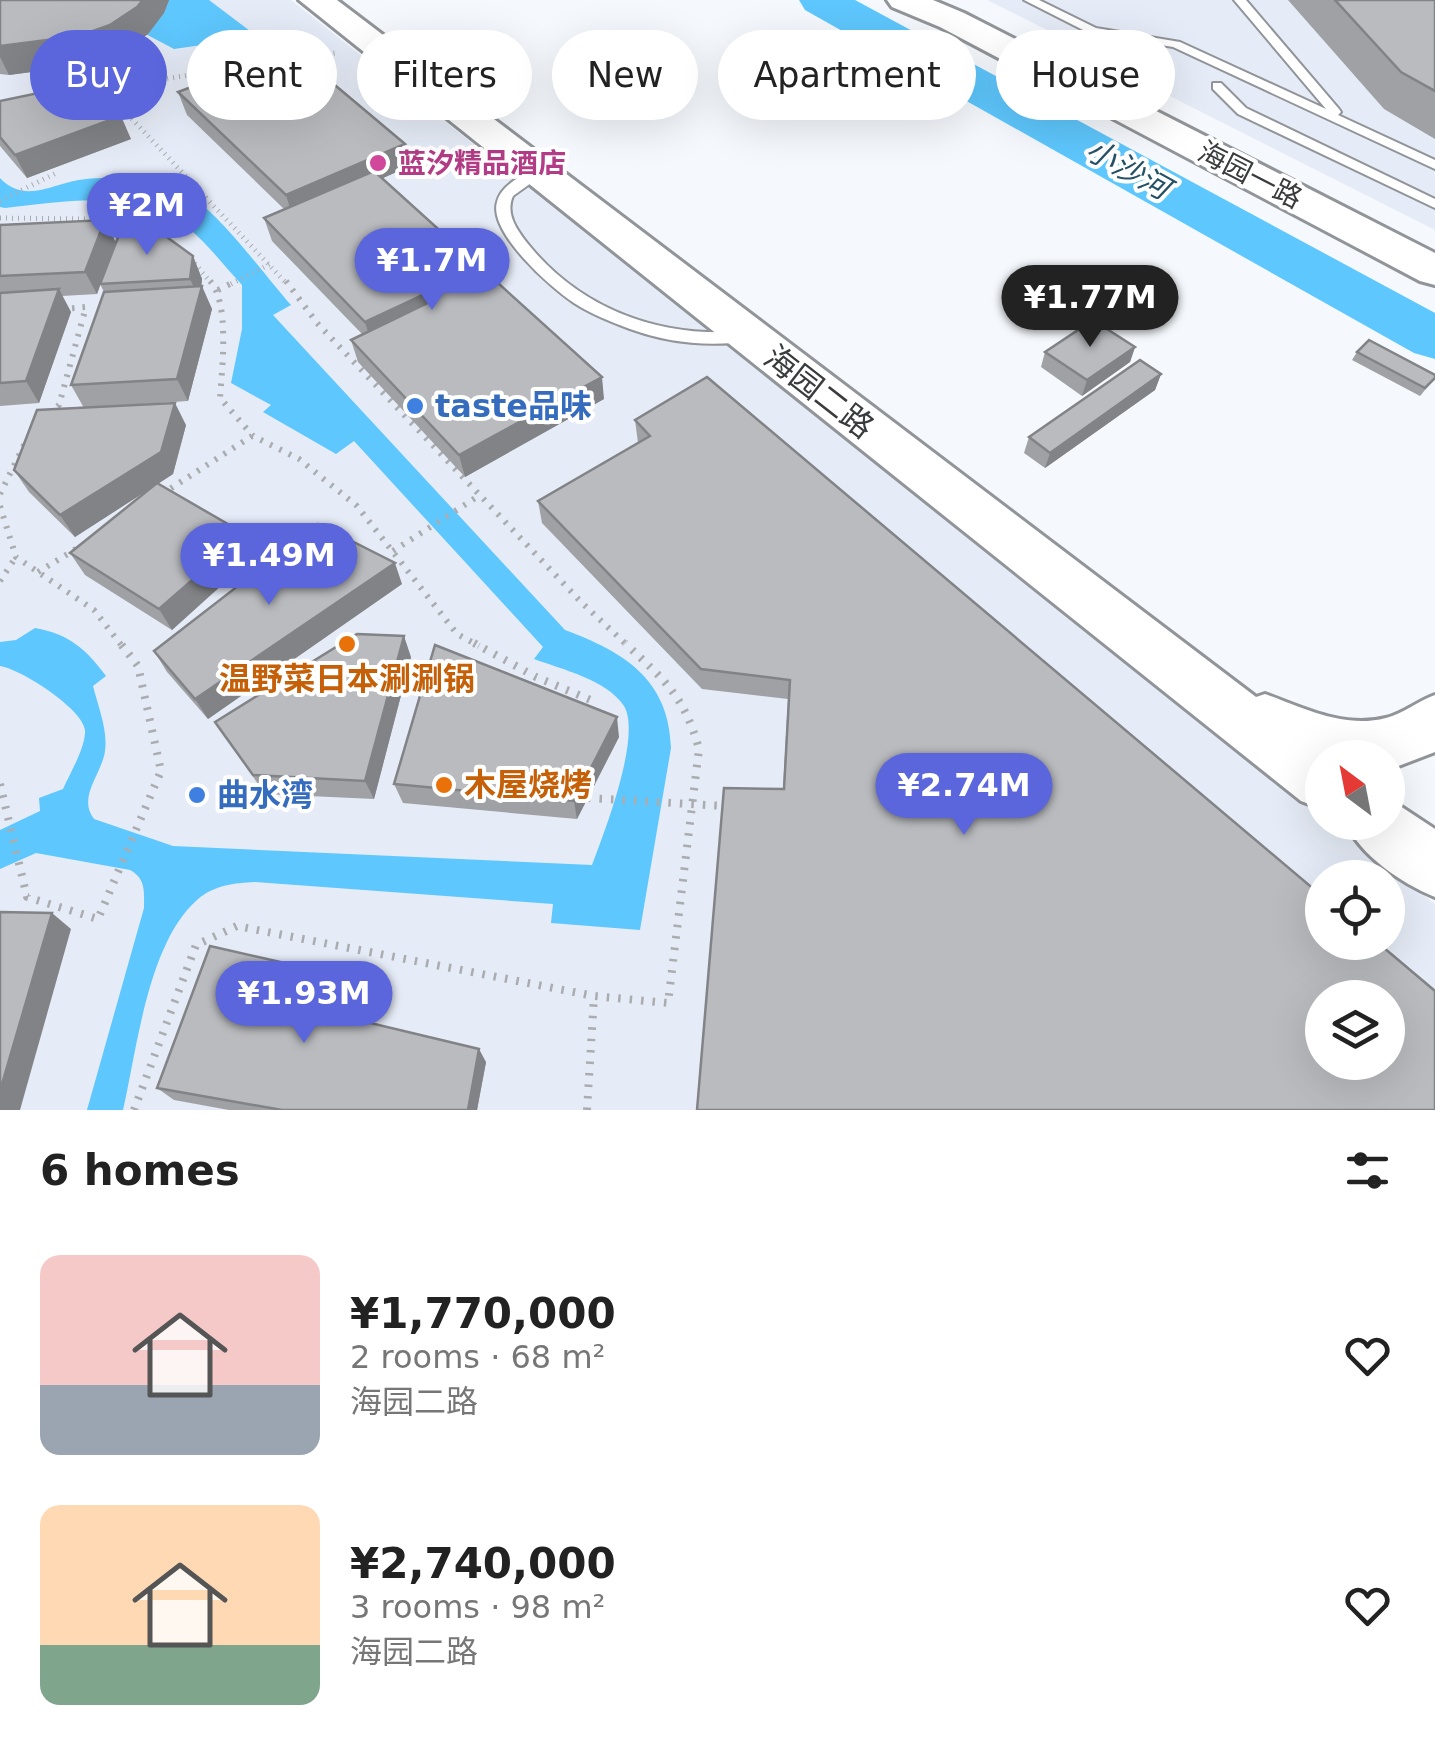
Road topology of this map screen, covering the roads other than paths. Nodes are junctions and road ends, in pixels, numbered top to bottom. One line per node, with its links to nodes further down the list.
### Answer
1 (316, 0): 9 (street, 海园二路)
2 (904, 0): 5 (street, 海园一路)
3 (1030, 0): 7 (lane)
4 (1240, 0): 7 (lane)
5 (942, 10): 11 (street, 海园一路)
6 (1216, 86): 10 (lane)
7 (1369, 134): 8 (lane)
8 (1435, 165)
9 (538, 172): 12 (street, 海园二路); 12 (lane)
10 (1435, 204)
11 (1435, 271)
12 (748, 336): 13 (street, 海园二路)
13 (1208, 695): 14 (street); 15 (street, 海园二路)
14 (1435, 720)
15 (1305, 769)
16 (1400, 840): 17 (street)
17 (1435, 867)

